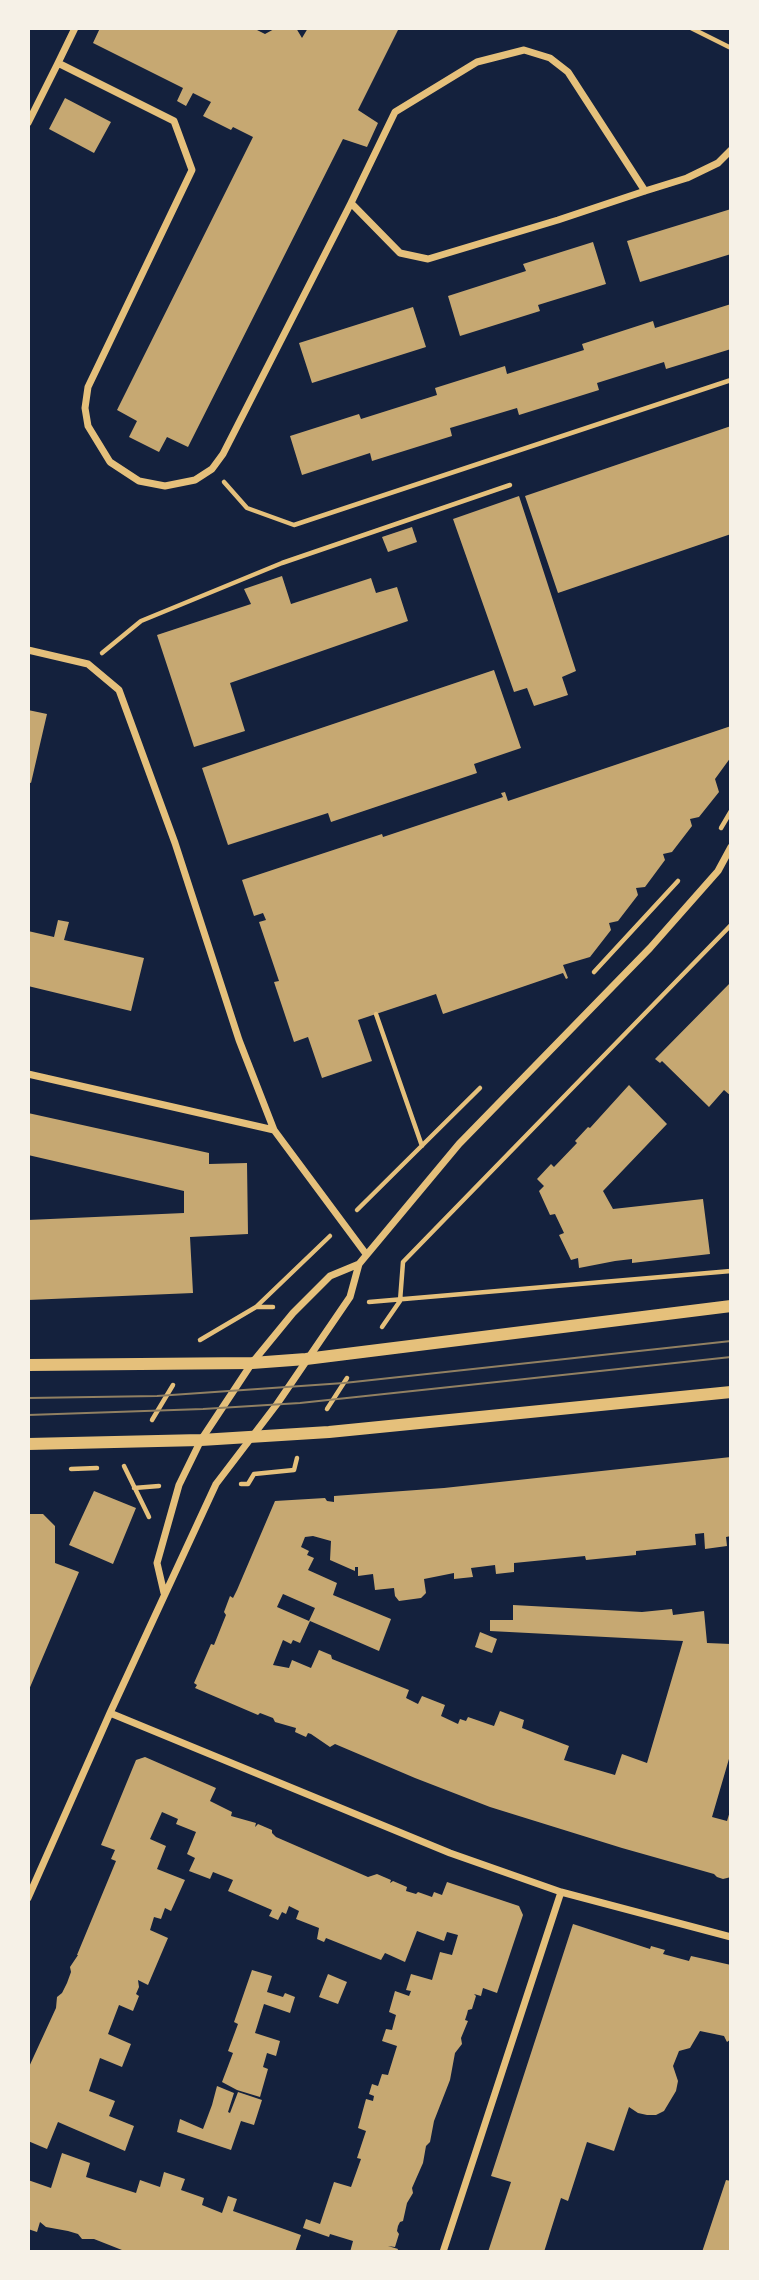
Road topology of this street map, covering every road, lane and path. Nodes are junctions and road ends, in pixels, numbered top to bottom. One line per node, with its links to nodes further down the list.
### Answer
1 (75, 28): 4 (street)
2 (691, 28): 3 (path)
3 (731, 48)
4 (58, 63): 5 (street); 10 (street)
5 (28, 123)
6 (731, 150): 7 (street)
7 (645, 191): 8 (street); 8 (street)
8 (351, 203): 10 (street)
9 (731, 380): 10 (path)
10 (212, 469)
11 (510, 485): 13 (path)
12 (28, 650): 13 (street)
13 (88, 664): 23 (street)
14 (731, 811): 15 (path)
15 (720, 831)
16 (731, 847): 26 (street)
17 (687, 871): 19 (path)
18 (731, 925): 29 (path)
19 (586, 980)
20 (376, 1014): 24 (path)
21 (28, 1074): 23 (street)
22 (481, 1088): 24 (path)
23 (274, 1130): 25 (street)
24 (422, 1146): 25 (path)
25 (343, 1223): 26 (street); 33 (path)
26 (366, 1254): 27 (street)
27 (359, 1264): 30 (street); 31 (street)
28 (731, 1271): 29 (path)
29 (400, 1301): 30 (path)
30 (345, 1303): 36 (street)
31 (300, 1305): 33 (path); 38 (street)
32 (731, 1306): 36 (street)
33 (256, 1307): 34 (path)
34 (200, 1339): 35 (path); 37 (path)
35 (188, 1340)
36 (306, 1359): 38 (street); 41 (street)
37 (185, 1363): 38 (street); 39 (street); 43 (path)
38 (252, 1363): 42 (street)
39 (28, 1365)
40 (731, 1392): 41 (street)
41 (251, 1435): 42 (street); 46 (street)
42 (201, 1440): 43 (street); 45 (street)
43 (138, 1442): 44 (street); 45 (path)
44 (28, 1444)
45 (157, 1563): 46 (street)
46 (164, 1594): 47 (street)
47 (110, 1713): 48 (street); 49 (street)
48 (561, 1892): 50 (street); 51 (street)
49 (28, 1898)
50 (731, 1937)
51 (443, 2252)

